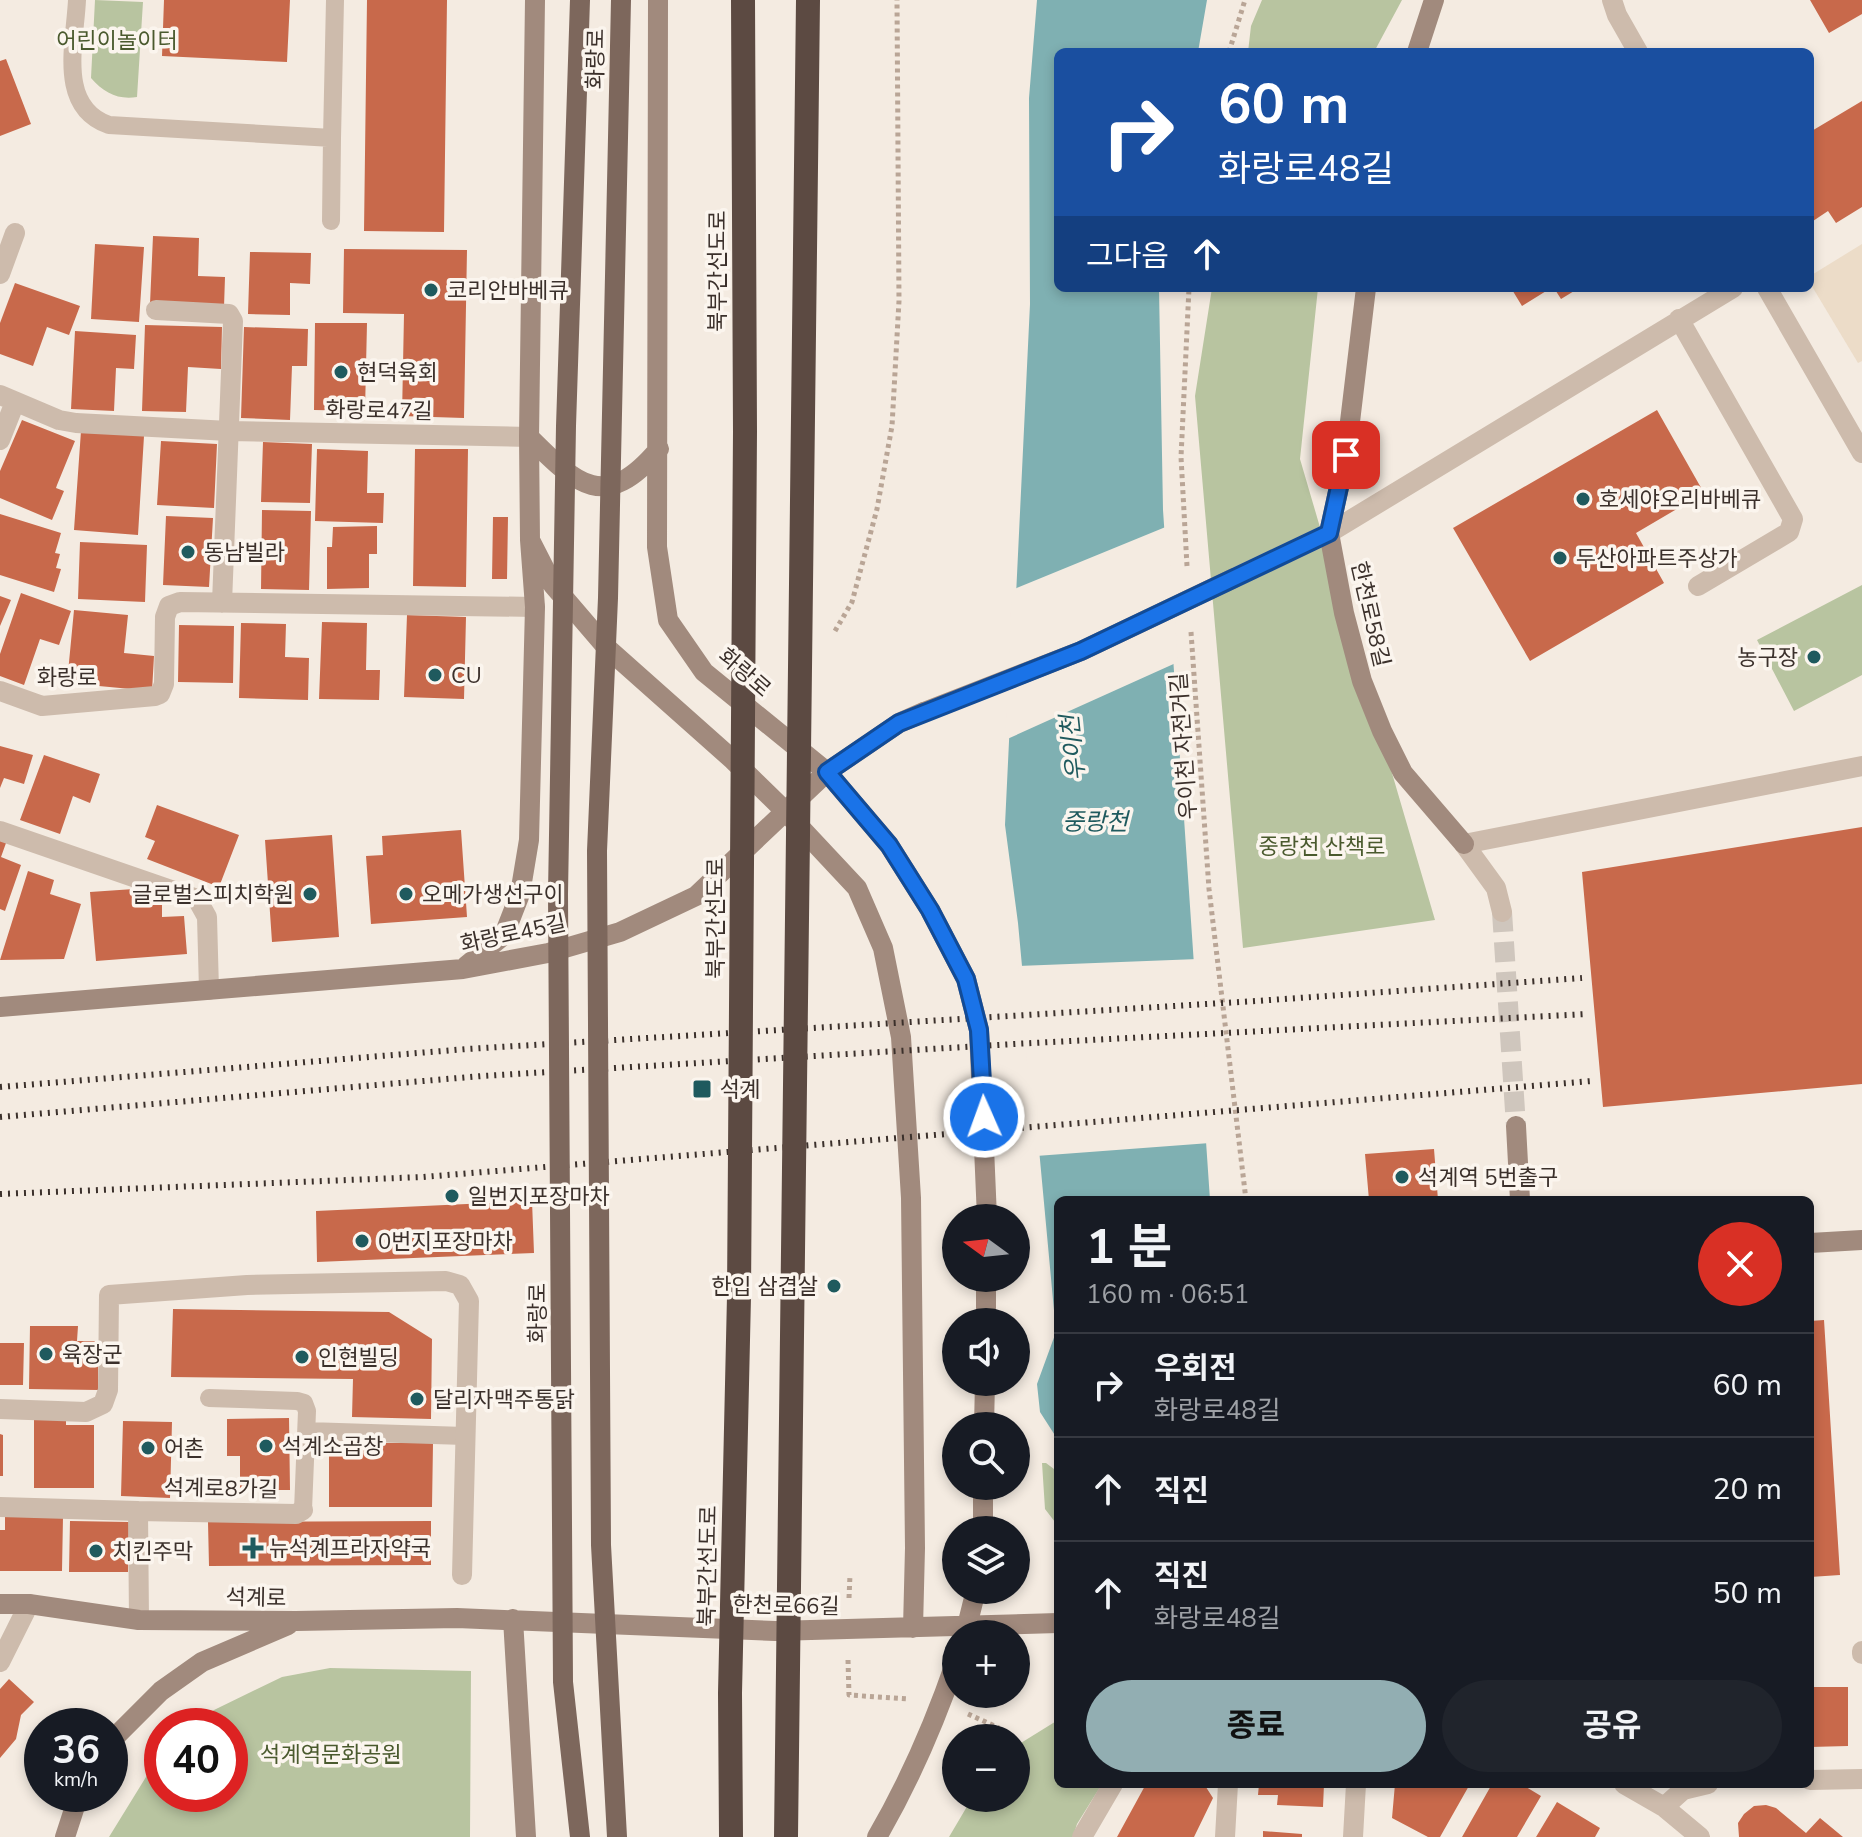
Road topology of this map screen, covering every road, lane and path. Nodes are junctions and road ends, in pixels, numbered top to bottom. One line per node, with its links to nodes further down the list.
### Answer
1 (77, 0): 16 (lane)
2 (335, 0): 16 (lane)
3 (535, 0): 28 (street)
4 (580, 0): 92 (main road, 화랑로, bridge)
5 (621, 0): 93 (main road, 화랑로, bridge)
6 (658, 0): 30 (street, 화랑로)
7 (743, 0): 94 (highway, 북부간선도로, bridge)
8 (808, 0): 95 (highway, bridge)
9 (897, 0): 39 (path)
10 (1245, 0): 13 (path)
11 (1434, 0): 14 (street)
12 (1612, 0): 15 (street)
13 (1230, 48)
14 (1418, 48)
15 (1636, 48)
16 (332, 138): 17 (lane)
17 (331, 221)
18 (15, 233): 19 (street)
19 (0, 274)
20 (1189, 292): 34 (path)
21 (1366, 292): 32 (street, 한천로58길)
22 (1726, 292): 25 (street)
23 (1769, 292): 31 (street)
24 (156, 310): 27 (street)
25 (1679, 319): 32 (street); 35 (street)
26 (8, 398): 27 (street, 화랑로47길); 29 (street, 화랑로47길)
27 (229, 431): 28 (street, 화랑로47길); 36 (street)
28 (529, 437): 30 (street); 33 (street)
29 (0, 440)
30 (659, 449): 42 (street, 화랑로)
31 (1862, 453)
32 (1329, 533): 42 (street, 화랑로45길, bridge); 45 (street, 한천로58길)
33 (530, 540): 37 (street); 43 (street)
34 (1187, 568)
35 (1698, 586)
36 (222, 603): 37 (street, 화랑로); 40 (street, 화랑로)
37 (535, 607): 47 (street)
38 (1191, 631): 51 (path, 우이천 자전거길)
39 (831, 639)
40 (0, 691)
41 (1862, 766): 45 (street)
42 (827, 772): 43 (street, 화랑로45길); 53 (street, 화랑로)
43 (784, 810): 47 (street, 화랑로45길); 72 (street)
44 (0, 831): 48 (street)
45 (1464, 844): 46 (street, 한천로58길)
46 (1502, 912)
47 (463, 969): 48 (street, 화랑로45길)
48 (209, 990): 49 (street, 화랑로45길)
49 (0, 1007)
50 (1516, 1126): 52 (street)
51 (1246, 1196)
52 (1520, 1196)
53 (987, 1204)
54 (1862, 1240): 55 (street)
55 (1814, 1243)
56 (209, 1398): 58 (lane)
57 (0, 1409): 59 (street)
58 (307, 1431): 59 (lane); 61 (lane)
59 (465, 1436): 63 (street)
60 (0, 1507): 62 (street, 석계로8가길)
61 (303, 1510): 62 (street, 석계로8가길)
62 (138, 1511): 68 (street, 석계로8가길)
63 (462, 1575)
64 (850, 1575): 74 (path)
65 (0, 1604): 66 (street, 석계로)
66 (29, 1604): 68 (street, 석계로); 75 (street)
67 (513, 1619): 69 (street, 석계로); 74 (street, 한천로66길); 91 (street)
68 (139, 1620): 69 (street, 석계로)
69 (296, 1621): 78 (street)
70 (1054, 1623): 71 (street, 한천로66길)
71 (1030, 1625)
72 (913, 1628): 73 (street, 한천로66길); 74 (street, 한천로66길)
73 (942, 1629)
74 (848, 1630): 76 (path)
75 (0, 1662)
76 (942, 1702): 96 (street)
77 (955, 1708): 79 (path)
78 (128, 1724)
79 (990, 1724)
80 (1862, 1779): 81 (street)
81 (1814, 1780)
82 (1111, 1788): 97 (street)
83 (1228, 1788): 98 (street)
84 (1356, 1788): 99 (street)
85 (1631, 1788): 88 (street)
86 (1664, 1788): 88 (street)
87 (1691, 1788): 88 (street)
88 (1664, 1807): 100 (street)
89 (73, 1812): 90 (street)
90 (65, 1837)
91 (526, 1837)
92 (580, 1837)
93 (617, 1837)
94 (731, 1837)
95 (786, 1837)
96 (877, 1837)
97 (1082, 1837)
98 (1225, 1837)
99 (1353, 1837)
100 (1700, 1837)

